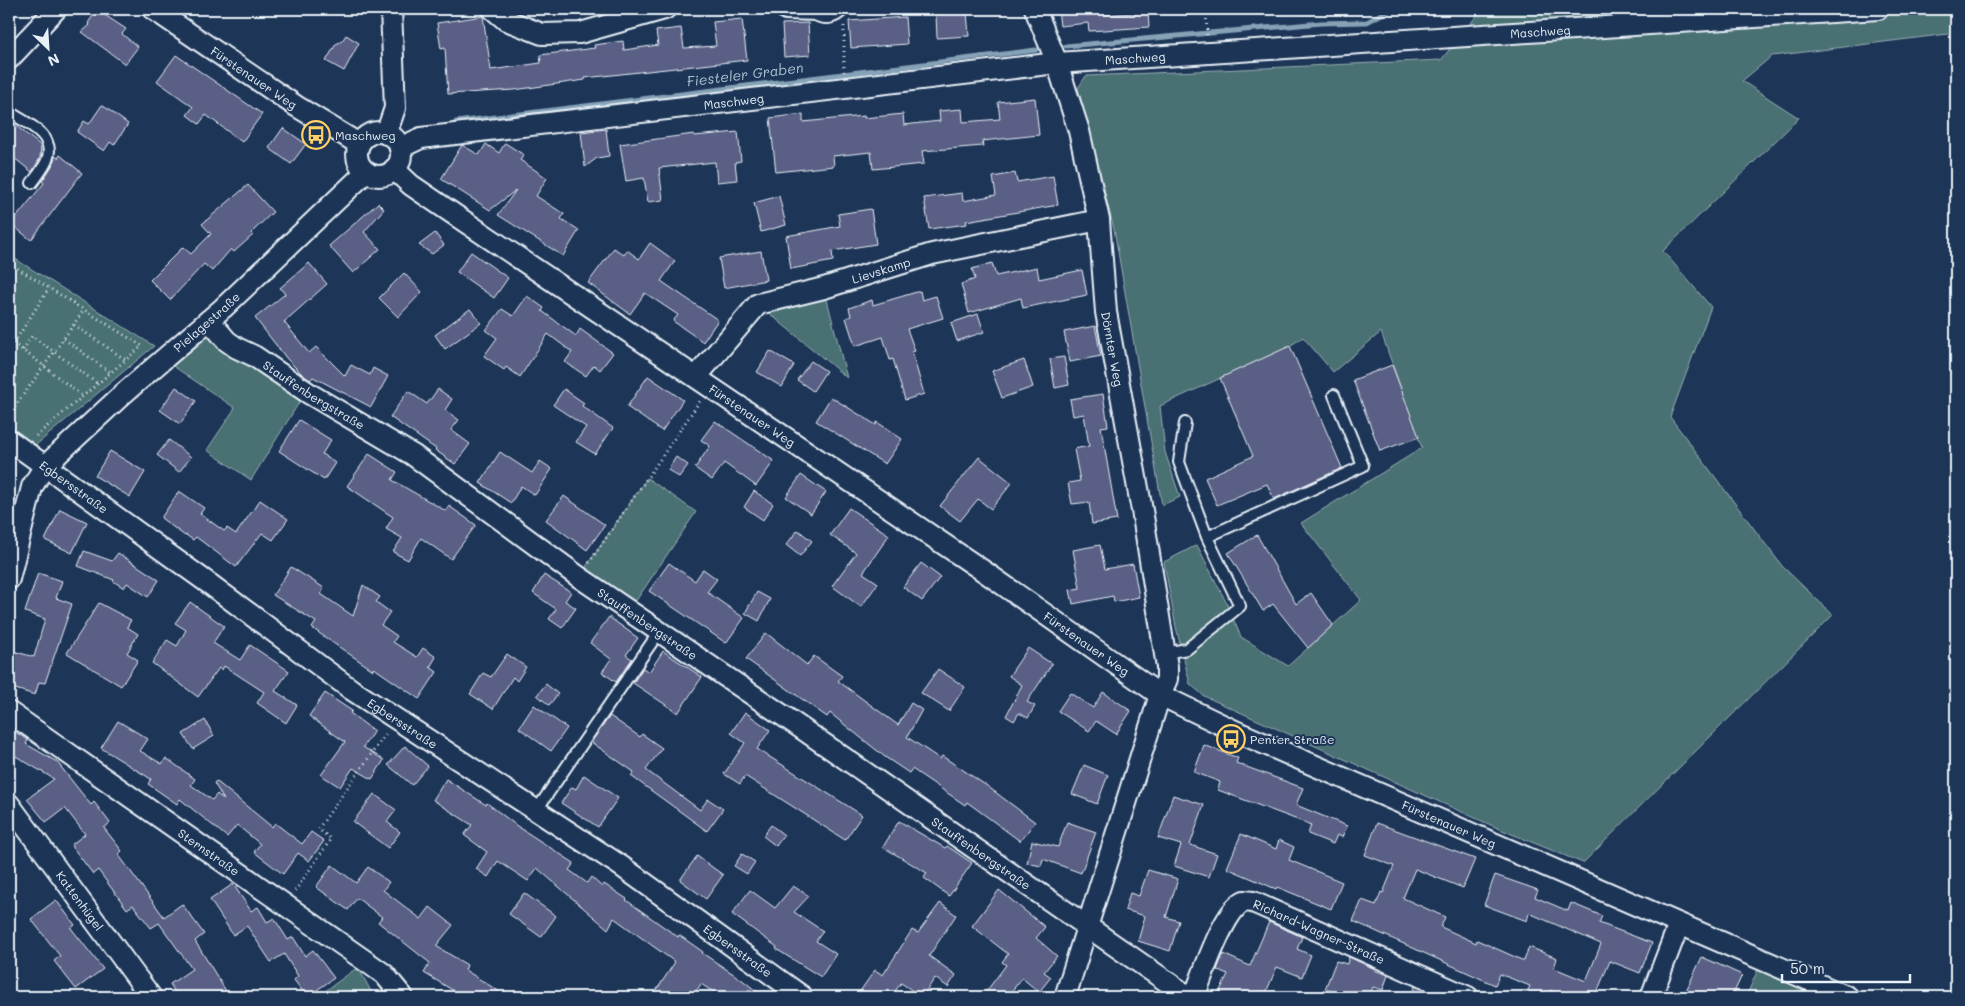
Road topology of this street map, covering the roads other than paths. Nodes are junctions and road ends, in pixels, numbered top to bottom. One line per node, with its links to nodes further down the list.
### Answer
1 (56, 9): 11 (street)
2 (153, 9): 15 (street, Fürstenauer Weg)
3 (391, 9): 14 (street)
4 (494, 9): 5 (street)
5 (665, 9)
6 (786, 9): 9 (street)
7 (1035, 9): 12 (street, Dörnter Weg)
8 (1878, 9): 12 (street, Maschweg)
9 (816, 10): 10 (street)
10 (841, 15)
11 (9, 59)
12 (1057, 63): 14 (street, Maschweg); 19 (street, Dörnter Weg)
13 (9, 112): 18 (lane)
14 (393, 141): 15 (street); 16 (street)
15 (359, 144): 17 (street)
16 (394, 169): 17 (street); 21 (street, Fürstenauer Weg)
17 (366, 172): 20 (street, Pielagestraße)
18 (32, 183)
19 (1098, 220): 21 (street, Lievskamp); 29 (street, Dörnter Weg)
20 (209, 320): 25 (street, Pielagestraße); 28 (street, Stauffenbergstraße)
21 (704, 381): 30 (street, Fürstenauer Weg)
22 (1334, 395): 26 (lane)
23 (1185, 423): 26 (lane)
24 (9, 440): 25 (street, Egbersstraße)
25 (44, 467): 27 (street, Pielagestraße); 33 (street, Egbersstraße)
26 (1207, 536): 29 (lane)
27 (9, 579)
28 (659, 632): 33 (lane); 35 (street, Stauffenbergstraße)
29 (1165, 653): 30 (street, Dörnter Weg)
30 (1160, 695): 34 (street, Fürstenauer Weg); 35 (street)
31 (9, 712): 37 (street, Sternstraße)
32 (9, 804): 36 (street, Kattenhügel)
33 (536, 811): 38 (street, Egbersstraße)
34 (1679, 924): 43 (street); 44 (street, Fürstenauer Weg)
35 (1088, 927): 39 (street); 40 (street, Stauffenbergstraße)
36 (151, 997)
37 (403, 997)
38 (803, 997)
39 (1065, 997)
40 (1188, 997)
41 (1194, 997): 42 (street, Richard-Wagner-Straße)
42 (1468, 997)
43 (1651, 997)
44 (1848, 997)

